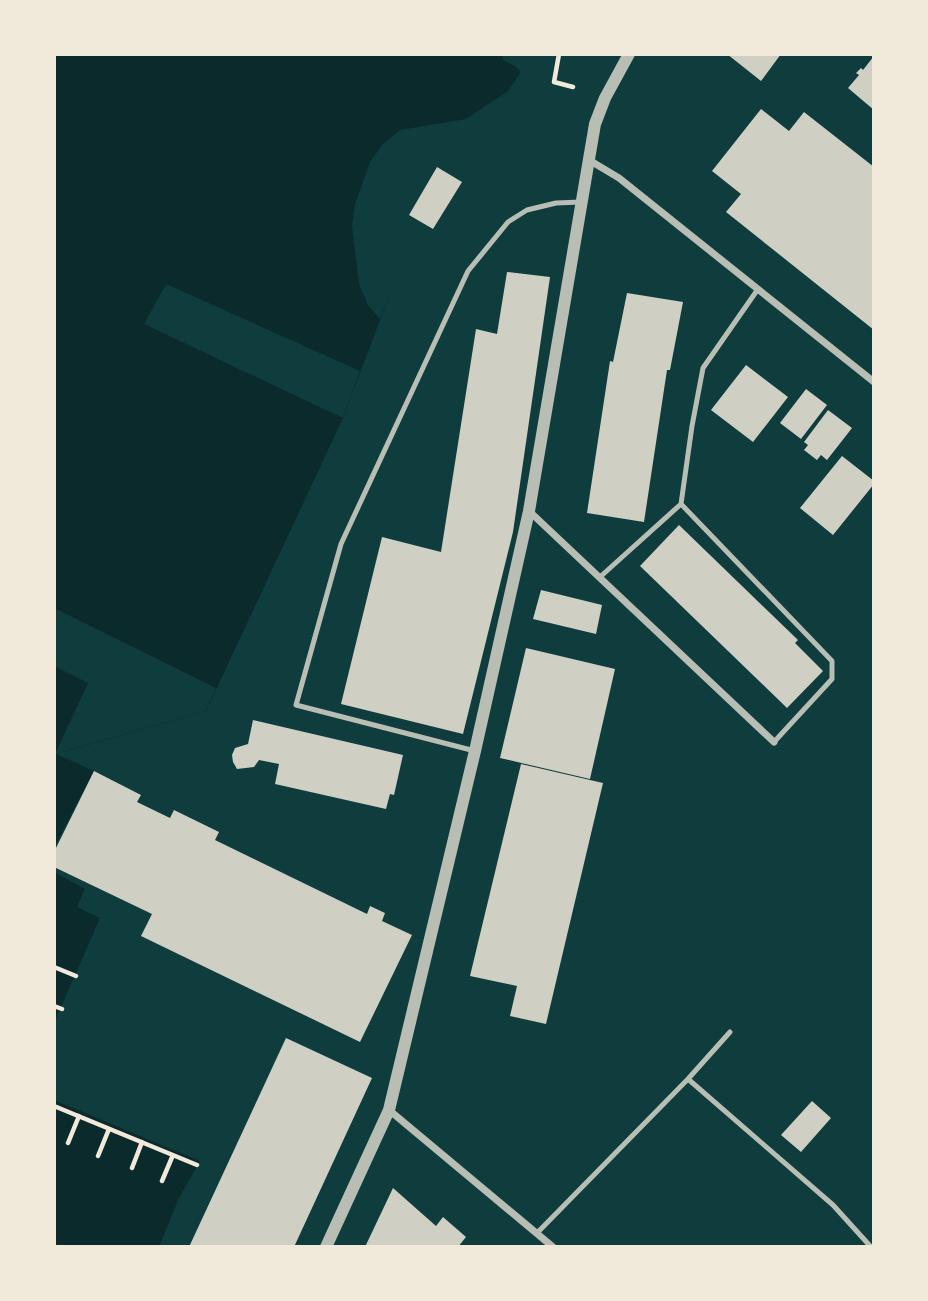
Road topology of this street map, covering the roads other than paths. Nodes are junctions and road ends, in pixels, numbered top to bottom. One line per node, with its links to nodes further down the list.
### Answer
1 (629, 54): 2 (street)
2 (588, 159): 3 (street); 4 (street)
3 (582, 202): 7 (street); 10 (lane)
4 (758, 289): 5 (street); 6 (lane)
5 (874, 382)
6 (681, 504): 8 (lane); 9 (lane)
7 (529, 511): 8 (street); 10 (street)
8 (600, 577): 9 (street)
9 (775, 742)
10 (475, 751): 13 (street)
11 (730, 1032): 12 (lane)
12 (688, 1079): 14 (lane); 17 (lane)
13 (389, 1110): 14 (street); 15 (street)
14 (537, 1233): 16 (street)
15 (326, 1247)
16 (553, 1247)
17 (871, 1247)

